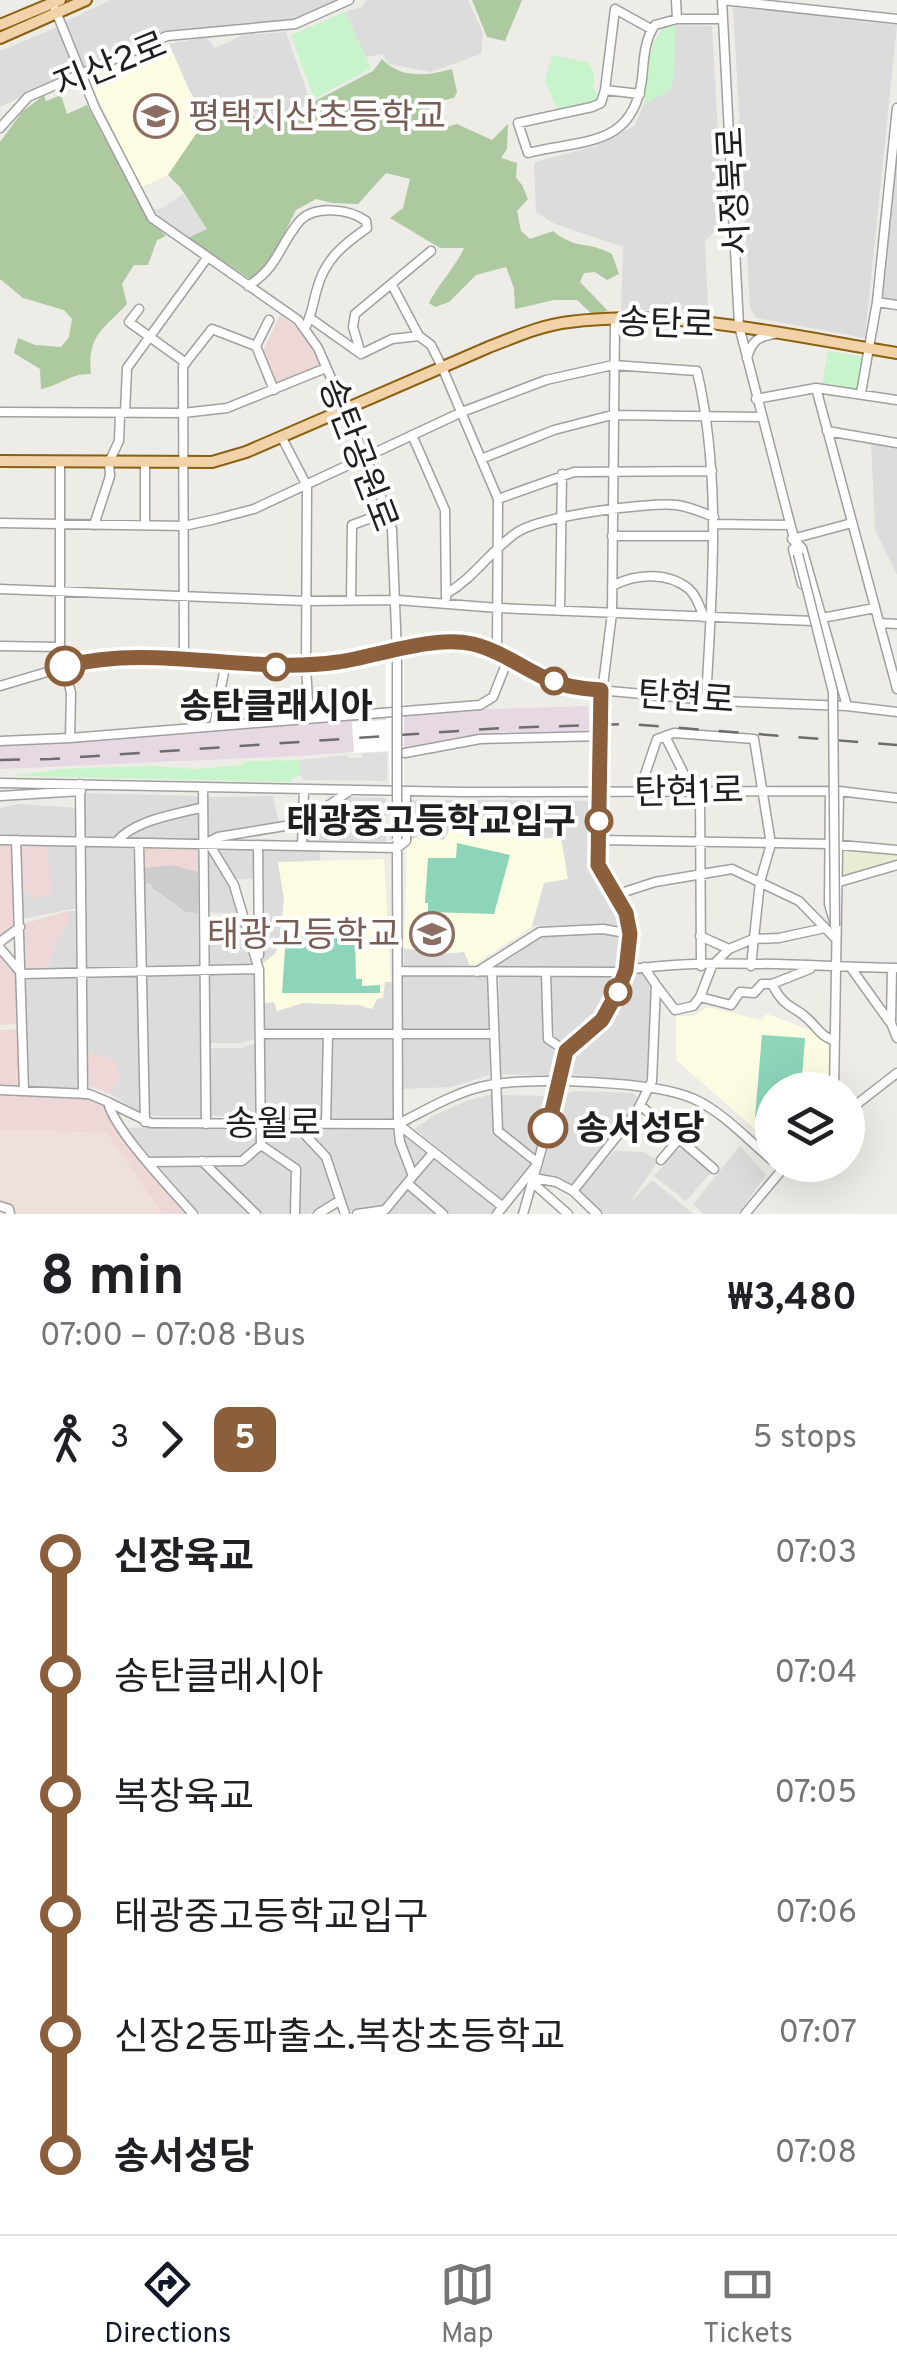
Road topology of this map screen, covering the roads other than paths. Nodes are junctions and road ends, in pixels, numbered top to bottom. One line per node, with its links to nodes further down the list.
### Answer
1 (86, 0): 5 (main road)
2 (349, 0): 13 (street, 지산2로)
3 (676, 0): 7 (street)
4 (722, 0): 8 (street, 서정북로); 9 (street)
5 (55, 4): 10 (main road); 12 (main road); 13 (street, 송탄공원로)
6 (613, 5): 11 (street); 14 (street)
7 (676, 19): 8 (street); 11 (street)
8 (723, 19): 29 (street, 서정북로)
9 (897, 20)
10 (0, 26)
11 (652, 29): 15 (street)
12 (0, 38)
13 (81, 75): 17 (street, 지산2로); 20 (street, 송탄공원로)
14 (605, 90): 15 (street); 15 (street)
15 (640, 94)
16 (897, 108): 18 (street)
17 (0, 128)
18 (895, 140): 23 (street)
19 (432, 251): 21 (street)
20 (207, 258): 22 (street, 송탄공원로); 31 (street)
21 (392, 285): 33 (street); 37 (street)
22 (248, 286): 26 (street); 30 (street, 송탄공원로)
23 (877, 302): 24 (street); 35 (street)
24 (897, 305)
25 (139, 309): 31 (street)
26 (310, 318): 30 (street); 37 (street)
27 (268, 320): 34 (street)
28 (615, 320): 29 (main road, 송탄로); 40 (street); 42 (main road, 송탄로)
29 (739, 326): 32 (main road, 송탄로); 38 (street, 서정북로)
30 (305, 328): 41 (street, 송탄공원로)
31 (149, 334): 39 (street); 52 (street)
32 (778, 334): 35 (main road, 송탄로); 38 (street)
33 (420, 336): 37 (street); 42 (street)
34 (256, 346): 39 (street); 44 (street)
35 (869, 349): 36 (main road, 송탄로); 45 (street)
36 (897, 353)
37 (362, 354)
38 (747, 358): 46 (street, 서정북로)
39 (185, 364): 51 (street)
40 (612, 365): 50 (street); 53 (street); 54 (street)
41 (326, 368): 44 (street); 48 (street, 송탄공원로)
42 (442, 368): 48 (main road, 송탄로); 50 (street)
43 (816, 388): 45 (street); 46 (street); 56 (street)
44 (274, 390): 51 (street)
45 (860, 393): 47 (street)
46 (756, 399): 55 (street, 서정북로)
47 (897, 400)
48 (344, 411): 58 (main road, 송탄로); 60 (street, 송탄공원로)
49 (0, 412): 52 (street)
50 (462, 412): 57 (street); 61 (street)
51 (184, 413): 52 (street); 66 (street)
52 (123, 414): 64 (street)
53 (612, 415): 54 (street); 61 (street); 68 (street)
54 (707, 415): 55 (street); 67 (street)
55 (761, 417): 78 (street, 서정북로)
56 (828, 431): 59 (street); 77 (street)
57 (412, 435): 60 (street); 91 (street)
58 (281, 436): 66 (main road, 송탄로); 70 (street)
59 (897, 442)
60 (364, 457): 70 (street); 73 (street, 송탄공원로)
61 (481, 459): 71 (street)
62 (0, 461): 63 (main road, 송탄로)
63 (60, 462): 64 (main road, 송탄로); 79 (street)
64 (109, 462): 65 (main road, 송탄로); 80 (street)
65 (145, 462): 66 (main road, 송탄로); 81 (street)
66 (184, 463): 82 (street)
67 (712, 471): 68 (street); 75 (street)
68 (612, 473): 69 (street); 72 (street)
69 (562, 474): 71 (street); 74 (street)
70 (306, 486): 82 (street); 92 (street)
71 (498, 499): 86 (street)
72 (612, 511): 74 (street); 75 (street); 83 (street)
73 (387, 512): 93 (street); 94 (street, 송탄공원로)
74 (561, 516): 86 (street); 97 (street)
75 (714, 520): 78 (street); 84 (street)
76 (0, 523): 79 (street)
77 (852, 523): 85 (street); 96 (street)
78 (790, 524): 85 (street, 서정북로)
79 (60, 525): 80 (street); 89 (street)
80 (94, 525): 81 (street)
81 (145, 525): 82 (street)
82 (184, 526): 90 (street)
83 (612, 536): 84 (street); 87 (street)
84 (713, 536): 99 (street)
85 (792, 539): 100 (street); 164 (street, 서정북로, bridge)
86 (499, 546): 91 (street); 95 (street)
87 (612, 586): 98 (street); 99 (street)
88 (0, 589): 89 (street)
89 (60, 592): 90 (street); 104 (street)
90 (184, 596): 92 (street); 107 (street)
91 (446, 598): 94 (street); 95 (street)
92 (306, 600): 93 (street); 111 (street)
93 (351, 600): 94 (street)
94 (397, 600): 105 (street, 송탄공원로)
95 (498, 608): 97 (street); 106 (street)
96 (875, 608): 100 (street); 101 (street)
97 (560, 611): 98 (street)
98 (612, 613): 99 (street); 116 (street)
99 (707, 618): 100 (street); 117 (street)
100 (817, 620): 114 (street); 120 (street)
101 (879, 623): 102 (street); 112 (street)
102 (897, 624)
103 (0, 646): 104 (street)
104 (60, 647): 110 (street)
105 (397, 652): 106 (street, 탄현로); 111 (street, 탄현로); 153 (street, 송탄공원로, bridge)
106 (497, 654): 108 (street, 탄현로)
107 (184, 658): 109 (street, 탄현로); 110 (street, 탄현로)
108 (508, 659): 116 (street, 탄현로); 122 (street)
109 (226, 661): 111 (street, 탄현로); 123 (street)
110 (65, 666): 113 (street, 탄현로); 126 (street)
111 (306, 666): 122 (street)
112 (894, 668): 115 (street)
113 (0, 686)
114 (830, 688): 118 (street); 119 (street)
115 (897, 689)
116 (601, 690): 117 (street, 탄현로); 124 (street, bridge)
117 (706, 700): 118 (street, 탄현로)
118 (816, 704): 119 (street, 탄현로)
119 (830, 705): 120 (street, 탄현로)
120 (846, 706): 121 (street, 탄현로)
121 (897, 712)
122 (310, 718): 123 (street)
123 (214, 726): 126 (street)
124 (602, 733): 128 (street); 139 (street)
125 (665, 736): 129 (street); 136 (street); 140 (street)
126 (70, 738): 127 (street)
127 (0, 741)
128 (405, 752)
129 (683, 772)
130 (0, 783): 131 (street, 탄현1로)
131 (80, 788): 132 (street, 탄현1로); 141 (street); 148 (street)
132 (203, 788): 133 (street, 탄현1로); 143 (street)
133 (304, 790): 134 (street, 탄현1로); 144 (street)
134 (350, 790): 137 (street, 탄현1로); 144 (street)
135 (700, 790): 136 (street, 탄현1로); 140 (street, 탄현1로); 150 (street)
136 (762, 790): 138 (street, 탄현1로); 154 (street)
137 (406, 791): 139 (street, 탄현1로); 153 (street)
138 (834, 791): 142 (street, 탄현1로); 155 (street)
139 (600, 792): 140 (street, 탄현1로); 147 (street)
140 (639, 792)
141 (0, 796)
142 (897, 798)
143 (203, 808): 149 (street); 152 (street)
144 (303, 823): 152 (street); 157 (street)
145 (0, 840): 146 (street)
146 (16, 840): 148 (street); 165 (street)
147 (598, 840): 150 (street); 163 (street)
148 (80, 841): 149 (street); 188 (street)
149 (116, 842): 151 (street)
150 (701, 842): 154 (street); 160 (street)
151 (139, 843): 152 (street); 186 (street)
152 (205, 844): 156 (street); 179 (street); 181 (street)
153 (397, 844): 157 (street); 182 (street, 송탄공원로)
154 (770, 844): 155 (street); 161 (street)
155 (834, 844): 158 (street); 162 (street); 164 (street)
156 (258, 845): 157 (street); 179 (street)
157 (302, 846)
158 (897, 850)
159 (897, 865): 162 (street)
160 (700, 874): 161 (street); 163 (street); 167 (street)
161 (760, 882): 164 (street); 168 (street)
162 (839, 882): 164 (street)
163 (616, 895): 166 (street)
164 (830, 927): 168 (street); 176 (street)
165 (20, 928): 169 (street); 187 (street)
166 (630, 934): 180 (street); 183 (street)
167 (700, 936): 170 (street); 171 (street)
168 (753, 939): 170 (street); 173 (street)
169 (0, 945): 187 (street)
170 (729, 949): 172 (street)
171 (700, 966): 172 (street); 175 (street)
172 (712, 966): 173 (street); 191 (street)
173 (751, 966): 174 (street)
174 (814, 967): 176 (street); 189 (street)
175 (644, 968): 180 (street); 190 (street)
176 (835, 968): 177 (street); 198 (street)
177 (851, 968): 178 (street); 192 (street)
178 (895, 968): 192 (street)
179 (259, 970): 181 (street); 193 (street)
180 (626, 970): 185 (street); 199 (street)
181 (202, 971): 186 (street); 213 (street)
182 (400, 971): 183 (street); 195 (street, 송탄공원로)
183 (477, 972): 184 (street)
184 (492, 972): 185 (street); 196 (street)
185 (546, 972): 199 (street)
186 (140, 973): 188 (street); 211 (street)
187 (22, 974): 188 (street); 206 (street)
188 (81, 974): 207 (street)
189 (772, 984): 191 (street); 198 (street)
190 (656, 985): 191 (street); 204 (street)
191 (700, 997)
192 (891, 1023): 197 (street)
193 (261, 1034): 194 (street); 214 (street)
194 (328, 1034): 195 (street); 212 (street)
195 (398, 1034): 196 (street); 216 (street, 송탄공원로)
196 (494, 1034): 203 (street)
197 (897, 1038)
198 (834, 1040): 200 (street)
199 (566, 1051): 202 (street)
200 (834, 1072)
201 (897, 1073): 208 (street)
202 (560, 1083): 203 (street); 204 (street); 225 (street)
203 (494, 1084): 216 (street); 225 (street)
204 (648, 1088): 210 (street); 220 (street)
205 (0, 1090): 206 (street, 송월로)
206 (24, 1091): 207 (street, 송월로)
207 (83, 1094): 209 (street, 송월로)
208 (865, 1098)
209 (108, 1102): 211 (street, 송월로); 217 (street)
210 (640, 1106): 218 (street); 230 (street)
211 (144, 1121): 213 (street, 송월로); 217 (street)
212 (326, 1123): 215 (street, 송월로); 216 (street, 송월로)
213 (206, 1124): 214 (street, 송월로)
214 (262, 1124): 215 (street, 송월로); 219 (street)
215 (294, 1124): 231 (street)
216 (398, 1124): 221 (street); 227 (street, 송탄공원로)
217 (124, 1129): 223 (street)
218 (679, 1139): 222 (street); 226 (street)
219 (261, 1145): 224 (street); 239 (street)
220 (755, 1146)
221 (432, 1154): 227 (street); 233 (street)
222 (660, 1160)
223 (148, 1162): 224 (street); 237 (street)
224 (202, 1162): 238 (street)
225 (538, 1163): 228 (street); 233 (street)
226 (714, 1168)
227 (410, 1180): 235 (street); 242 (street)
228 (533, 1180): 230 (street); 243 (street); 244 (street)
229 (770, 1182): 246 (street)
230 (573, 1191): 245 (street)
231 (339, 1201): 234 (street); 240 (street)
232 (0, 1206): 236 (street)
233 (500, 1210)
234 (322, 1211)
235 (385, 1212): 241 (street)
236 (10, 1214)
237 (193, 1214)
238 (256, 1214)
239 (295, 1214)
240 (345, 1214)
241 (358, 1214)
242 (443, 1214)
243 (524, 1214)
244 (568, 1214)
245 (597, 1214)
246 (745, 1214)

